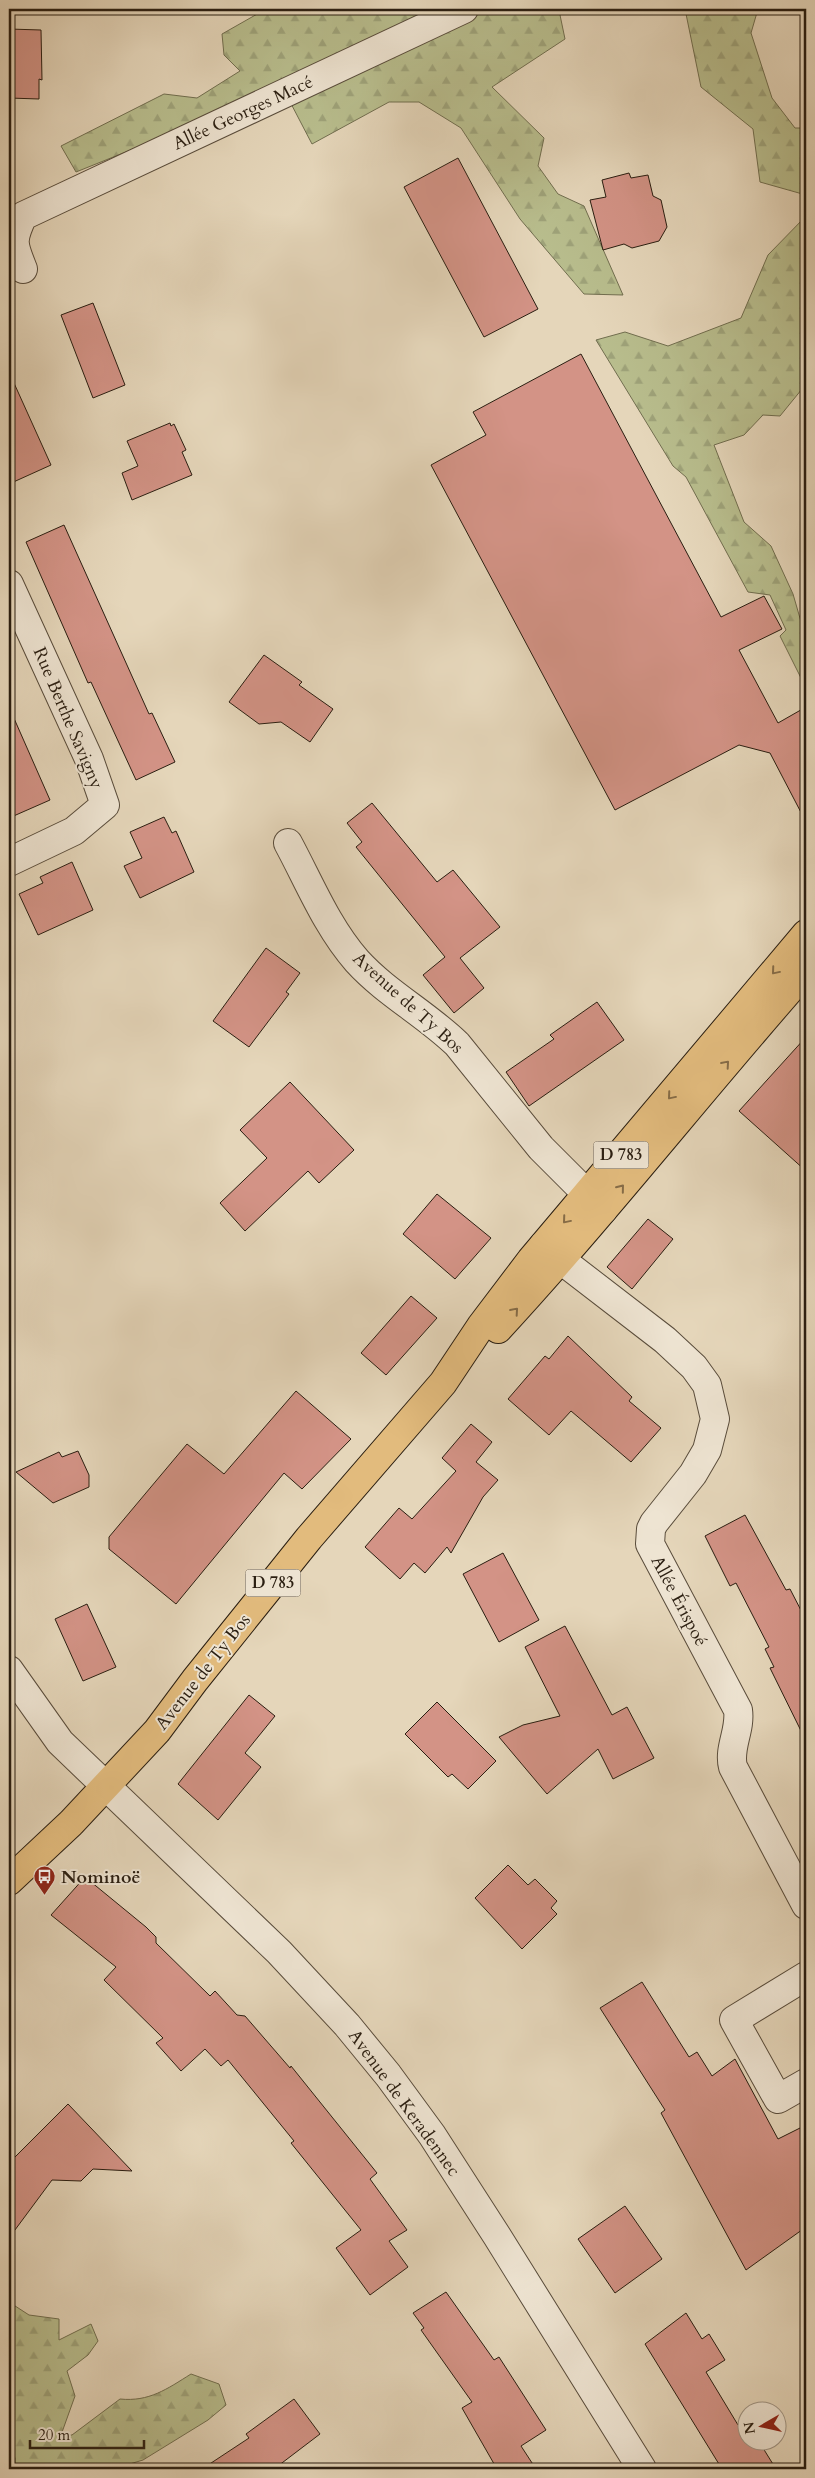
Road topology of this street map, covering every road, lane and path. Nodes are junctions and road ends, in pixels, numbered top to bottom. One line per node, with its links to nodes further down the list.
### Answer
1 (464, 9): 2 (street, Allée Georges Macé)
2 (23, 269)
3 (9, 584): 5 (street, Rue Berthe Savigny)
4 (288, 843): 8 (street, Avenue de Ty Bos)
5 (9, 862)
6 (806, 934): 8 (main road, Avenue de Ty Bos / D 783, one-way to 8)
7 (806, 971): 8 (main road, Avenue de Ty Bos / D 783, one-way to 7)
8 (595, 1202): 9 (main road, Avenue de Ty Bos / D 783)
9 (551, 1253): 11 (main road, Avenue de Ty Bos / D 783); 13 (street, Allée Érispoé)
10 (9, 1670): 11 (street, Avenue de Keradennec)
11 (106, 1786): 12 (main road, Avenue de Ty Bos / D 783); 16 (street, Avenue de Keradennec)
12 (9, 1881)
13 (806, 1905)
14 (806, 1976): 15 (street)
15 (806, 2083)
16 (642, 2469)

